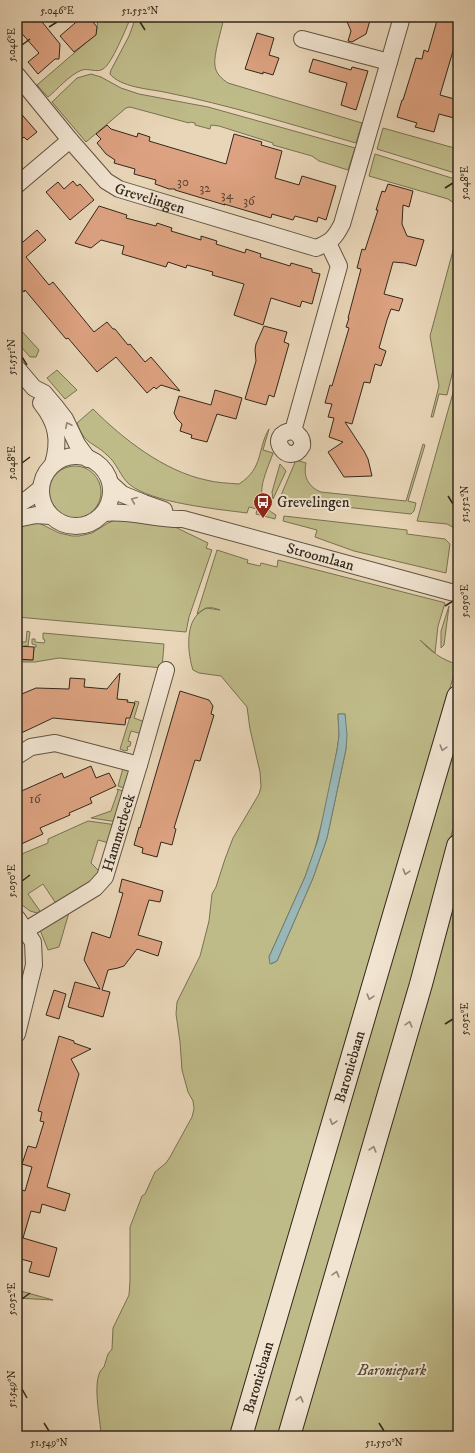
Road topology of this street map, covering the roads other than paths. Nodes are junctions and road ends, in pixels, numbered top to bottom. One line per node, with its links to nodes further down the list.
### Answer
1 (402, 17): 3 (street)
2 (302, 39): 3 (street)
3 (389, 62): 7 (street)
4 (17, 75): 5 (street, Grevelingen)
5 (70, 140): 6 (street); 7 (street, Grevelingen)
6 (17, 185)
7 (328, 243): 10 (street)
8 (17, 368): 9 (street)
9 (34, 388): 11 (street, one-way to 9); 12 (street)
10 (293, 431)
11 (88, 459): 12 (street); 13 (street)
12 (53, 464): 14 (street)
13 (111, 484): 16 (street); 19 (street, Stroomlaan, one-way to 13)
14 (40, 489): 15 (street); 17 (street)
15 (17, 505)
16 (104, 513): 17 (street); 19 (street, Stroomlaan)
17 (50, 516): 18 (street)
18 (17, 519)
19 (183, 519): 20 (street, Stroomlaan)
20 (458, 594)
21 (166, 670): 24 (street, Hammerbeek)
22 (458, 697): 28 (main road, Baroniebaan, one-way to 28)
23 (17, 756): 24 (street)
24 (139, 765): 26 (street, Hammerbeek)
25 (458, 846): 29 (main road, one-way to 25)
26 (21, 924): 27 (street)
27 (17, 1034)
28 (241, 1436)
29 (289, 1436)

